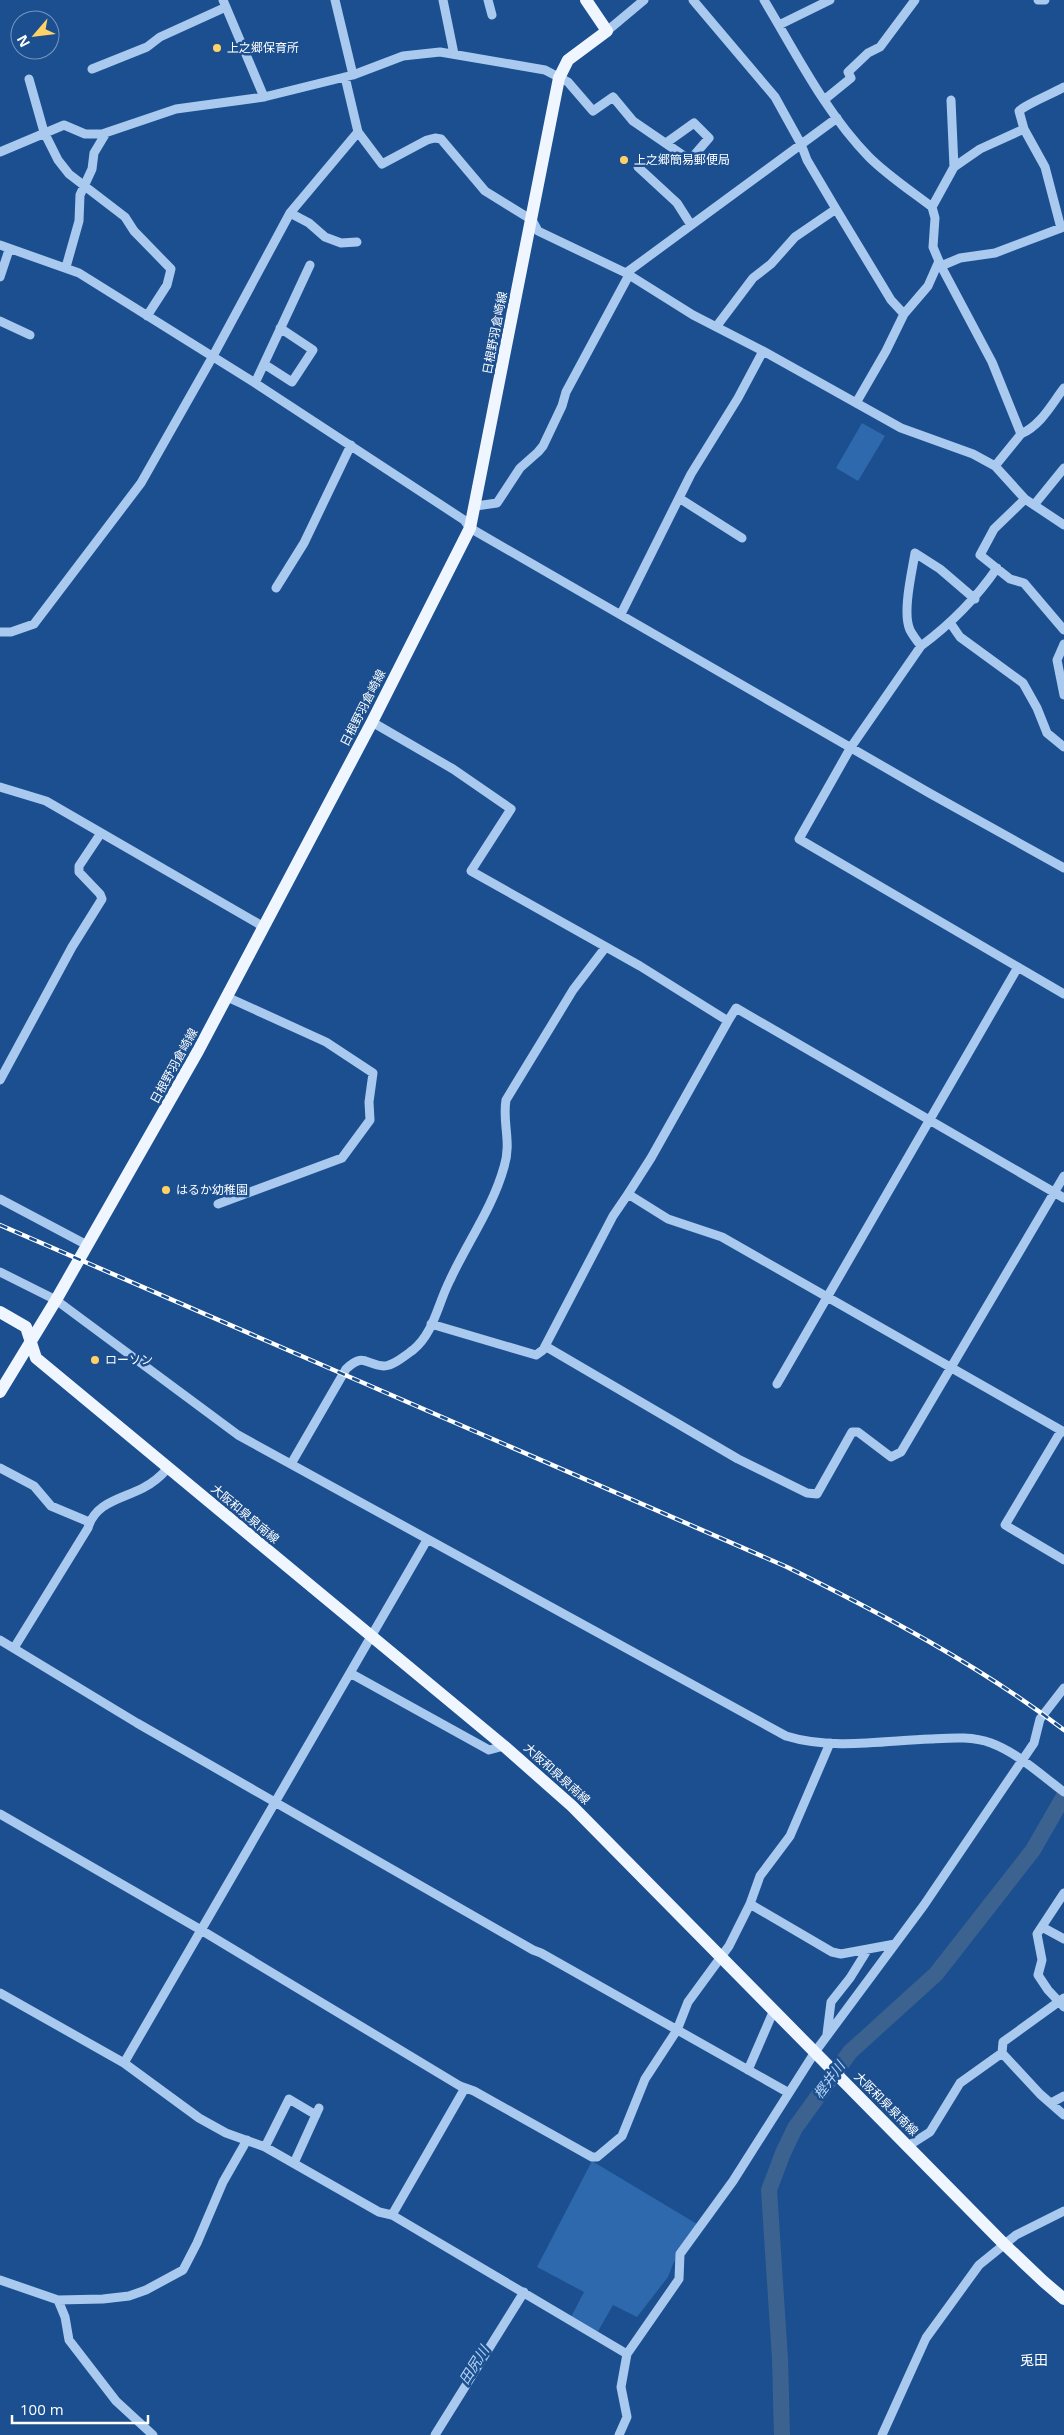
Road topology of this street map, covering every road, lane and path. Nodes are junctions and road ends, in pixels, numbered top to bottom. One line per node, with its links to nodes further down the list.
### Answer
1 (335, 0): 18 (street)
2 (443, 0): 16 (street)
3 (488, 0): 13 (street)
4 (586, 0): 15 (main road)
5 (644, 0): 15 (street)
6 (693, 0): 31 (street)
7 (764, 0): 14 (street)
8 (830, 0): 14 (street)
9 (915, 0): 23 (street)
10 (1038, 0): 11 (street)
11 (1045, 0)
12 (224, 3): 17 (street); 22 (street)
13 (492, 15)
14 (779, 25): 23 (street)
15 (607, 31): 19 (main road, 日根野羽倉崎線)
16 (454, 54): 18 (street); 19 (street)
17 (92, 69)
18 (349, 76): 22 (street); 28 (street)
19 (559, 78): 30 (street); 39 (main road, 日根野羽倉崎線)
20 (29, 79): 27 (street)
21 (1064, 87): 26 (street)
22 (264, 97): 29 (street)
23 (824, 100): 25 (street)
24 (950, 100): 34 (street)
25 (837, 118): 31 (street); 36 (street)
26 (1024, 129): 34 (street); 44 (street)
27 (44, 132): 29 (street); 32 (street); 35 (street)
28 (358, 132): 38 (street); 39 (street)
29 (106, 133): 35 (street)
30 (666, 143): 30 (street)
31 (801, 144): 37 (street); 40 (street)
32 (0, 152)
33 (638, 167): 40 (street)
34 (954, 167): 36 (street)
35 (84, 186): 46 (street); 50 (street)
36 (932, 207): 44 (street)
37 (836, 209): 49 (street); 52 (street)
38 (290, 213): 41 (street); 56 (street)
39 (532, 220): 47 (street); 68 (main road, 日根野羽倉崎線)
40 (691, 225): 47 (street)
41 (357, 242)
42 (0, 245): 43 (street)
43 (9, 250): 46 (street); 48 (street)
44 (940, 264): 49 (street); 61 (street)
45 (310, 265): 53 (street)
46 (66, 267): 50 (street)
47 (627, 274): 52 (street); 68 (street)
48 (0, 277)
49 (904, 314): 60 (street)
50 (147, 316): 56 (street)
51 (0, 321): 54 (street)
52 (716, 327): 55 (street)
53 (280, 328): 57 (street); 57 (street)
54 (30, 335)
55 (763, 351): 60 (street); 65 (street)
56 (213, 356): 58 (street); 78 (street)
57 (264, 364): 58 (street)
58 (255, 383): 62 (street)
59 (1064, 388): 61 (street)
60 (856, 403): 63 (street)
61 (1020, 434): 63 (street)
62 (351, 445): 70 (street); 73 (street)
63 (995, 466): 66 (street)
64 (1064, 468): 67 (street)
65 (679, 498): 71 (street); 75 (street)
66 (1025, 499): 67 (street); 72 (street)
67 (1034, 505): 69 (street)
68 (476, 506): 70 (main road, 日根野羽倉崎線)
69 (1064, 525)
70 (470, 528): 75 (street); 82 (main road, 日根野羽倉崎線)
71 (742, 538)
72 (997, 568): 74 (street); 77 (street)
73 (276, 588)
74 (975, 599): 76 (street); 80 (street)
75 (620, 614): 83 (street)
76 (950, 624): 80 (street); 84 (street)
77 (1064, 630)
78 (0, 632)
79 (1064, 644): 81 (street)
80 (921, 646): 83 (street)
81 (1064, 695)
82 (372, 722): 88 (main road, 日根野羽倉崎線); 89 (street)
83 (851, 747): 87 (street); 90 (street)
84 (1064, 747)
85 (0, 788): 86 (street)
86 (101, 833): 88 (street); 94 (street)
87 (1064, 868)
88 (264, 927): 92 (main road, 日根野羽倉崎線)
89 (605, 948): 93 (street); 107 (street)
90 (1018, 967): 91 (street); 95 (street)
91 (1064, 994)
92 (227, 997): 101 (street); 102 (main road, 日根野羽倉崎線)
93 (728, 1021): 95 (street); 98 (street)
94 (0, 1080)
95 (929, 1120): 97 (street); 104 (street)
96 (1064, 1176): 97 (street)
97 (1054, 1193): 99 (street); 110 (street)
98 (628, 1194): 104 (street); 109 (street)
99 (1064, 1198)
100 (0, 1199): 102 (street)
101 (218, 1204)
102 (87, 1245): 105 (main road, 日根野羽倉崎線)
103 (0, 1272): 105 (street)
104 (825, 1297): 110 (street); 111 (street)
105 (56, 1300): 108 (main road, 日根野羽倉崎線); 114 (street)
106 (0, 1312): 108 (main road, 大阪和泉泉南線)
107 (431, 1324): 109 (street); 114 (street)
108 (31, 1340): 112 (main road, 日根野羽倉崎線); 116 (main road, 大阪和泉泉南線)
109 (545, 1346): 110 (street)
110 (950, 1369): 113 (street)
111 (777, 1384)
112 (0, 1392)
113 (1063, 1432): 119 (street)
114 (291, 1464): 118 (street)
115 (0, 1468): 117 (street)
116 (168, 1468): 117 (street); 120 (main road, 大阪和泉泉南線)
117 (89, 1522): 122 (street)
118 (427, 1540): 120 (street); 125 (street)
119 (1064, 1560)
120 (371, 1637): 123 (street); 126 (main road, 大阪和泉泉南線)
121 (0, 1640): 122 (street)
122 (14, 1648): 129 (street)
123 (350, 1673): 126 (street); 129 (street)
124 (1064, 1688): 127 (street)
125 (830, 1743): 127 (street); 132 (street)
126 (504, 1746): 138 (main road, 大阪和泉泉南線)
127 (1023, 1761): 128 (street); 136 (street)
128 (1064, 1792)
129 (276, 1801): 134 (street); 142 (street)
130 (0, 1814): 134 (street)
131 (1064, 1893): 133 (street)
132 (750, 1904): 137 (street); 138 (street)
133 (1042, 1927): 135 (street); 140 (street)
134 (201, 1930): 146 (street); 148 (street)
135 (1064, 1939)
136 (895, 1944): 137 (street); 143 (street)
137 (868, 1949): 143 (street)
138 (721, 1957): 141 (main road, 大阪和泉泉南線); 142 (street)
139 (0, 1993): 146 (street)
140 (1062, 2002): 144 (street)
141 (774, 2010): 145 (main road, 大阪和泉泉南線); 147 (street)
142 (678, 2030): 147 (street); 148 (street)
143 (826, 2037): 145 (street)
144 (1002, 2053): 151 (street); 154 (street)
145 (818, 2054): 149 (street); 154 (main road, 大阪和泉泉南線)
146 (124, 2063): 153 (street)
147 (748, 2070): 149 (street)
148 (465, 2088): 158 (street)
149 (789, 2093): 164 (street)
150 (1064, 2096): 151 (street)
151 (1052, 2103): 152 (street)
152 (1064, 2115)
153 (247, 2140): 155 (street); 163 (street)
154 (908, 2146): 159 (main road, 大阪和泉泉南線)
155 (265, 2147): 156 (street); 156 (street)
156 (294, 2163): 158 (street)
157 (1064, 2211): 159 (street)
158 (392, 2215): 161 (street)
159 (1004, 2244): 162 (main road, 大阪和泉泉南線); 168 (street)
160 (0, 2280): 163 (street)
161 (524, 2292): 164 (street); 166 (street)
162 (1064, 2299)
163 (58, 2300): 165 (street)
164 (627, 2354): 167 (street)
165 (153, 2435)
166 (435, 2435)
167 (619, 2435)
168 (882, 2435)

